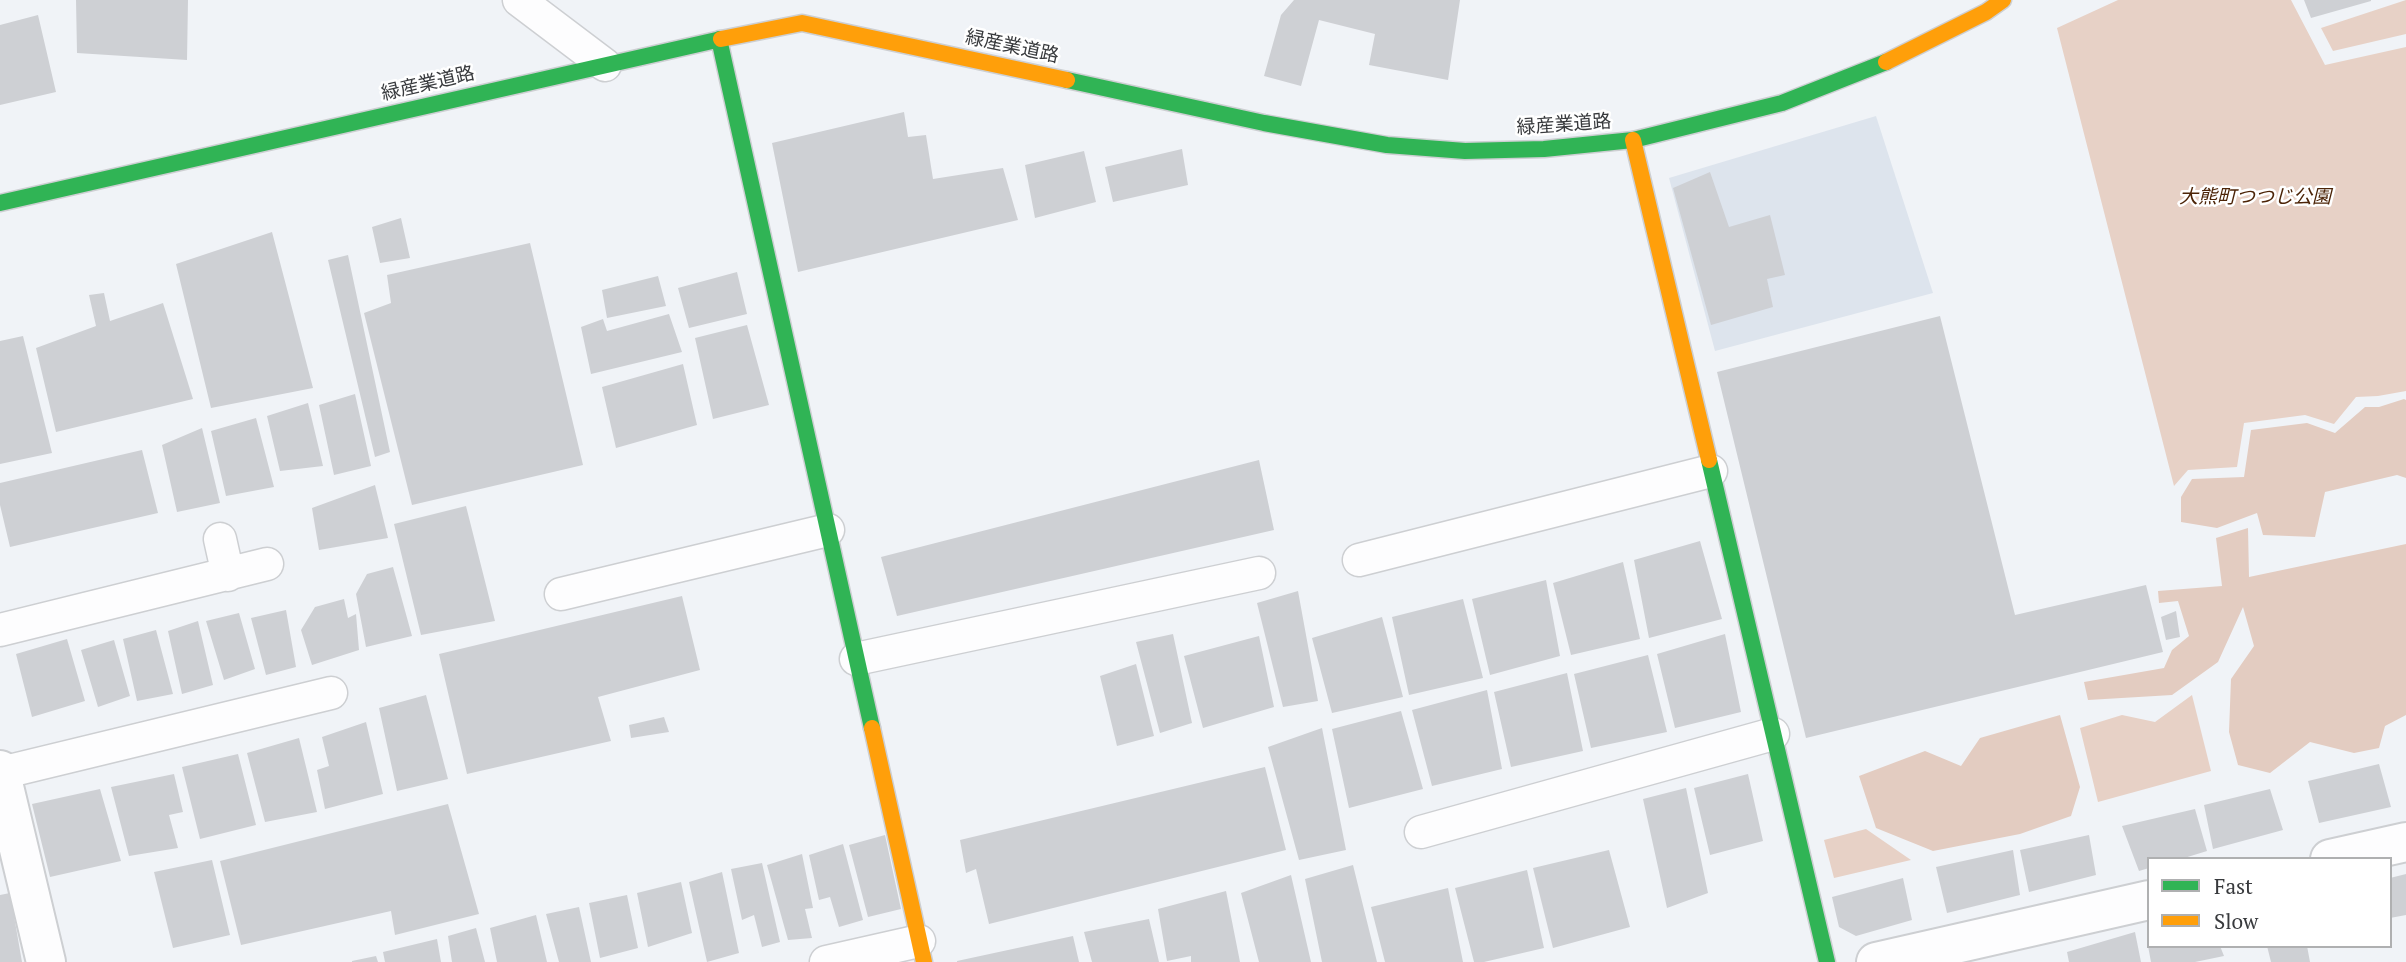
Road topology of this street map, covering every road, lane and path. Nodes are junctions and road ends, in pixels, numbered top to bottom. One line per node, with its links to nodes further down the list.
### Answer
1 (519, 0): 4 (lane)
2 (2003, 0): 5 (main road, 緑産業道路)
3 (719, 39): 4 (main road, 緑産業道路); 5 (main road, 緑産業道路); 8 (main road)
4 (605, 65): 6 (main road, 緑産業道路)
5 (1633, 140): 7 (main road)
6 (0, 203)
7 (1711, 471): 10 (lane); 18 (main road)
8 (828, 530): 14 (lane); 16 (main road)
9 (220, 539): 13 (lane)
10 (1359, 560)
11 (267, 564): 13 (lane)
12 (1259, 573): 16 (lane)
13 (228, 575): 15 (lane)
14 (561, 594)
15 (0, 630)
16 (856, 659): 24 (main road)
17 (331, 693): 19 (lane)
18 (1773, 734): 20 (lane); 27 (main road)
19 (0, 772): 25 (street)
20 (1420, 832)
21 (2406, 842): 22 (street)
22 (2339, 857)
23 (2147, 900): 28 (street)
24 (921, 951): 26 (lane)
25 (46, 962)
26 (826, 962)
27 (1827, 962)
28 (1876, 962)

